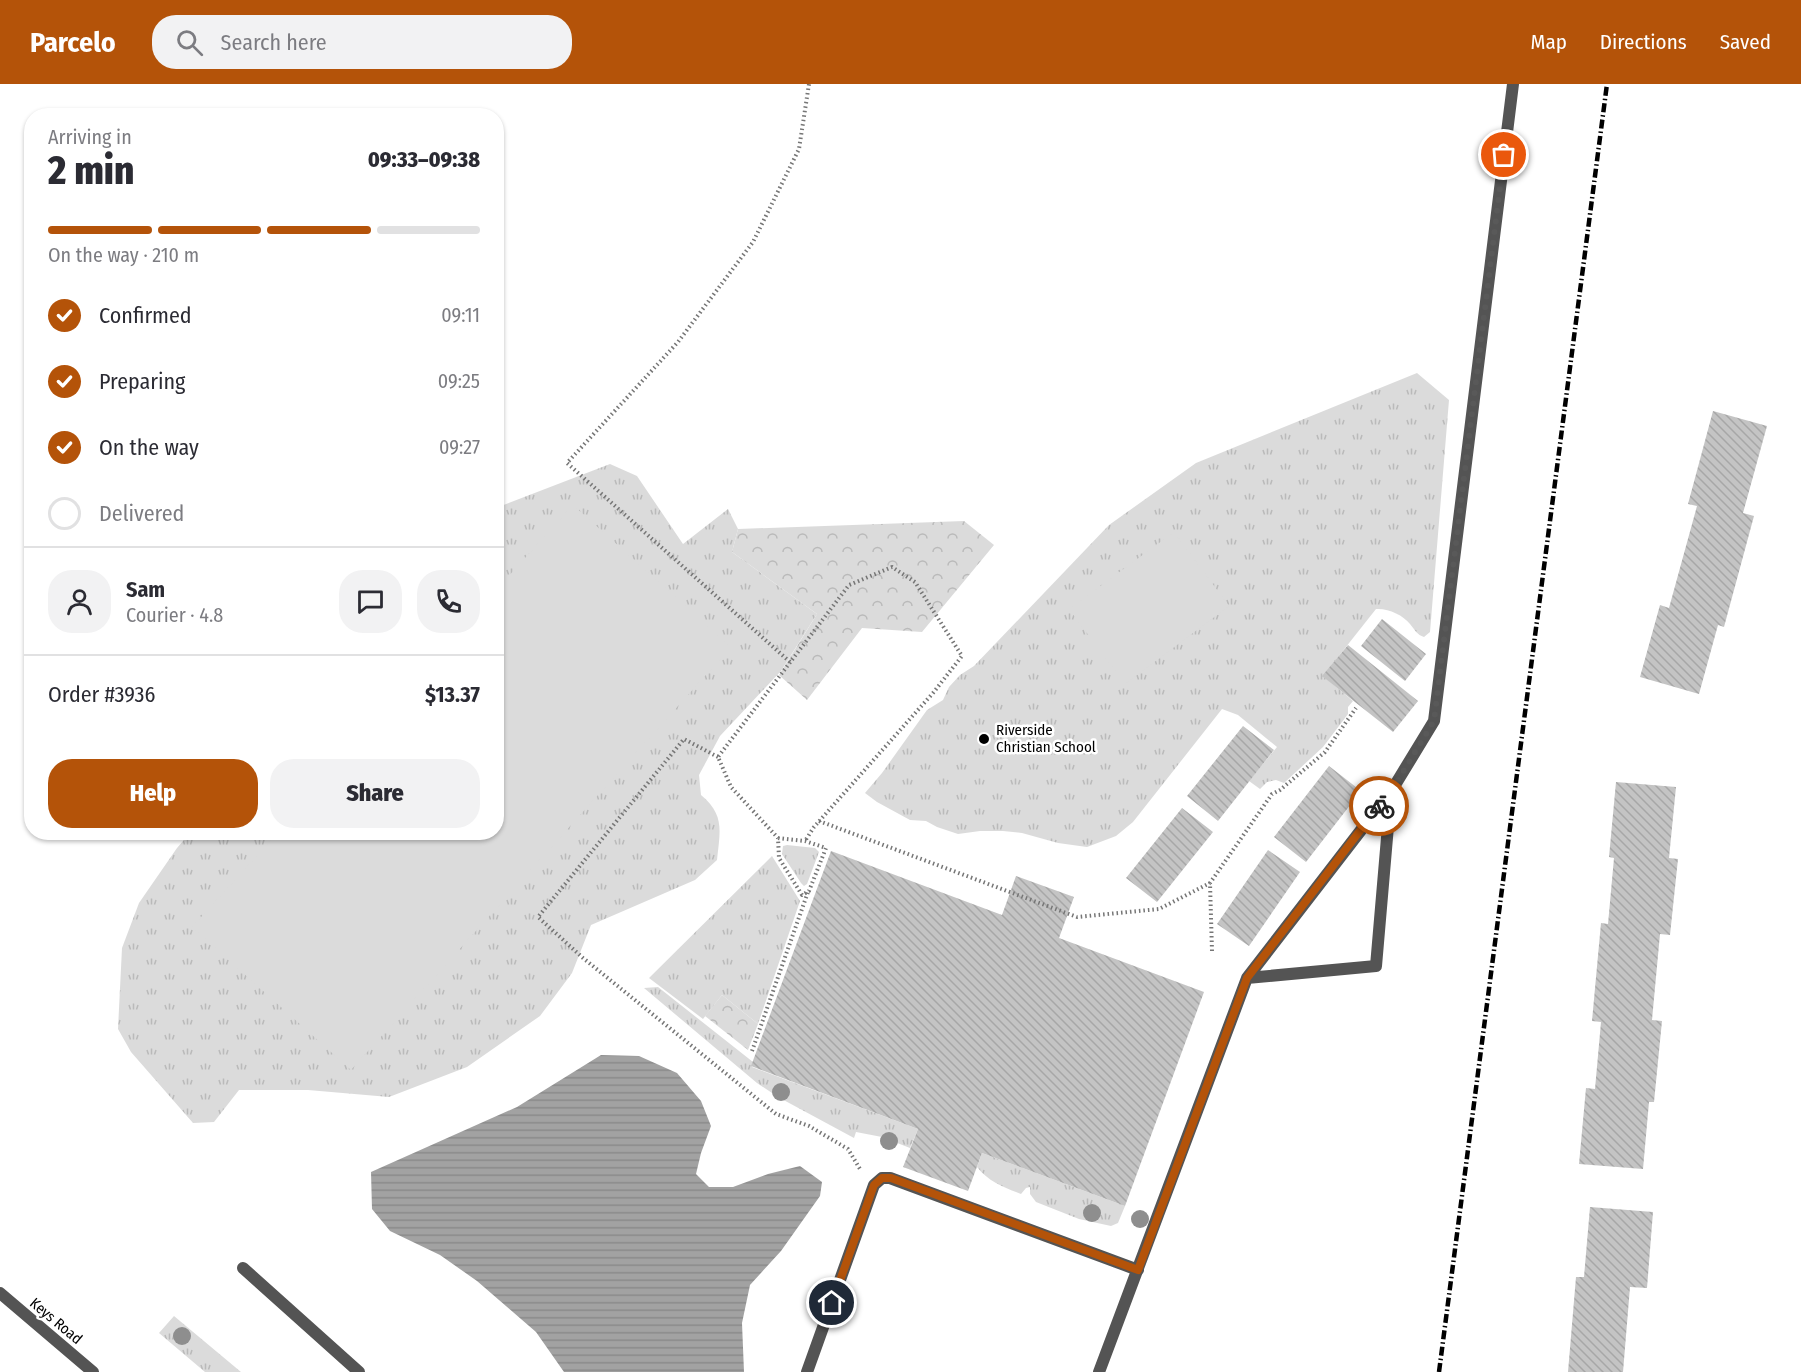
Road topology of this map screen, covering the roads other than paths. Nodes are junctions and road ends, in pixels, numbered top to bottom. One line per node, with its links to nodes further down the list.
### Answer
1 (1513, 84): 2 (street)
2 (1392, 790): 3 (street); 3 (street)
3 (1247, 978): 5 (street)
4 (243, 1268): 8 (street)
5 (1138, 1270): 9 (street); 10 (street)
6 (0, 1293): 7 (street, Keys Road)
7 (93, 1372)
8 (359, 1372)
9 (807, 1372)
10 (1100, 1372)

